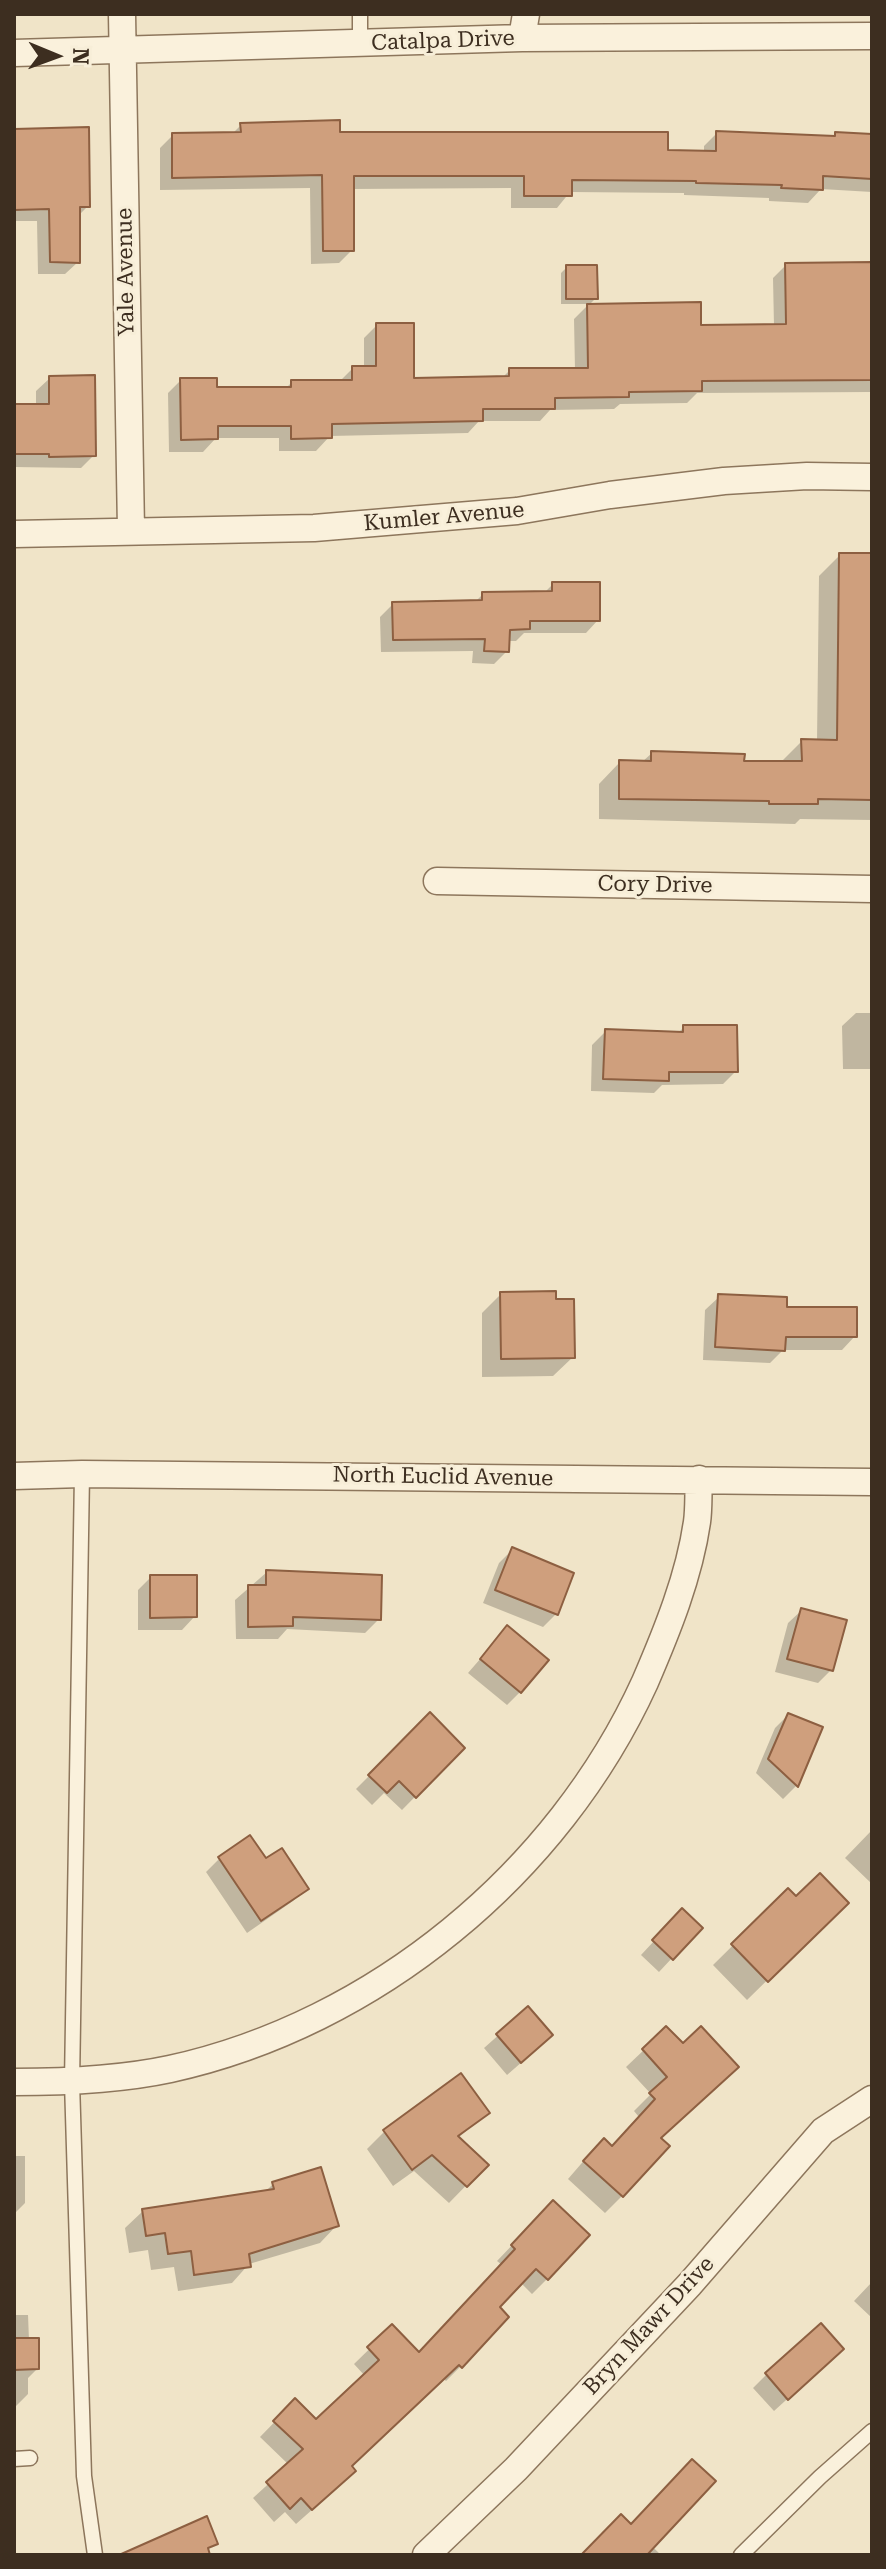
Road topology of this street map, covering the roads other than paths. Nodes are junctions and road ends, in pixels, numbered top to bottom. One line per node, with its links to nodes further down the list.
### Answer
1 (122, 14): 6 (street, Yale Avenue)
2 (360, 14): 5 (lane)
3 (524, 26): 4 (street, Catalpa Drive); 5 (street, Catalpa Drive)
4 (872, 36)
5 (360, 45): 6 (street, Catalpa Drive)
6 (122, 50): 7 (street, Catalpa Drive); 9 (street, Yale Avenue)
7 (14, 53)
8 (872, 477): 9 (street, Kumler Avenue)
9 (131, 530): 10 (street, Kumler Avenue)
10 (14, 534)
11 (437, 881): 12 (street, Cory Drive)
12 (872, 889)
13 (82, 1474): 14 (street, North Euclid Avenue); 15 (street, North Euclid Avenue); 18 (lane)
14 (14, 1476)
15 (699, 1479): 16 (street, North Euclid Avenue); 18 (street)
16 (872, 1482)
17 (14, 2082): 18 (street)
18 (72, 2082): 23 (lane)
19 (872, 2099): 24 (street, Bryn Mawr Drive)
20 (872, 2431): 25 (lane)
21 (30, 2458): 22 (lane)
22 (14, 2459)
23 (95, 2555)
24 (426, 2555)
25 (741, 2555)

